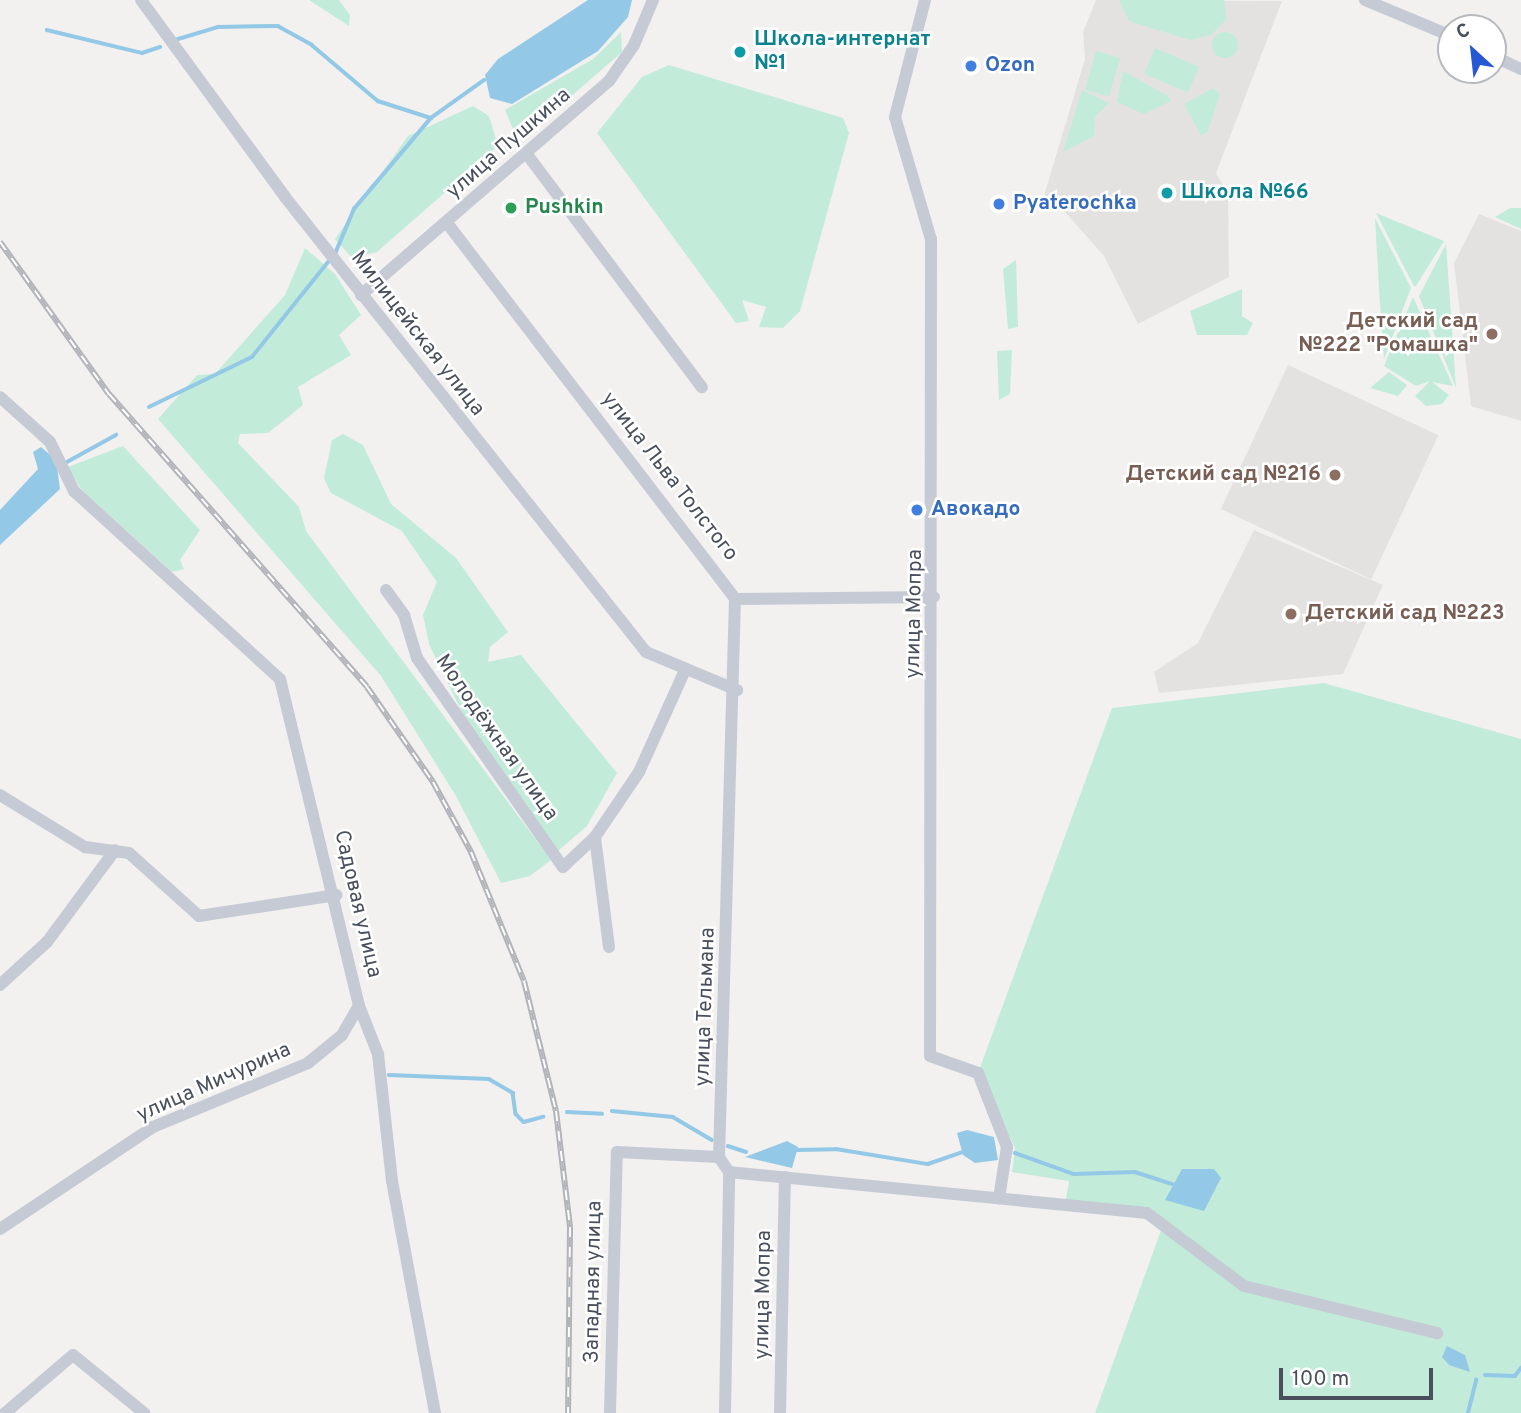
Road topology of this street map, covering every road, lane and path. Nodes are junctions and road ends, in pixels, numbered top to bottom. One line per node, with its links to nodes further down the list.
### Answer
1 (141, 0): 9 (street, Милицейская улица)
2 (653, 0): 7 (street, улица Пушкина)
3 (925, 0): 13 (street, улица Мопра)
4 (1365, 0): 5 (street)
5 (1387, 4): 6 (street)
6 (1437, 29)
7 (529, 157): 8 (street, улица Пушкина); 10 (street)
8 (447, 223): 9 (street, улица Пушкина); 14 (street, улица Льва Толстого)
9 (361, 295): 15 (street, Милицейская улица)
10 (702, 387)
11 (0, 397): 20 (street, Садовая улица)
12 (386, 590): 18 (street, Молодёжная улица)
13 (934, 597): 14 (street); 27 (street, улица Мопра)
14 (736, 599): 16 (street, улица Тельмана)
15 (685, 670): 16 (street, Милицейская улица); 18 (street)
16 (737, 690): 24 (street, улица Тельмана)
17 (0, 795): 19 (street)
18 (595, 837): 21 (street)
19 (115, 850): 20 (street); 22 (street)
20 (336, 895): 23 (street, Садовая улица)
21 (609, 947)
22 (0, 985)
23 (359, 1006): 28 (street, улица Мичурина); 32 (street, Садовая улица)
24 (719, 1157): 25 (street); 33 (street, Западная улица)
25 (729, 1172): 26 (street); 34 (street)
26 (785, 1177): 27 (street); 35 (street, улица Мопра)
27 (999, 1198): 29 (street)
28 (0, 1229)
29 (1437, 1333)
30 (5, 1413): 31 (street)
31 (144, 1413)
32 (435, 1413)
33 (610, 1413)
34 (725, 1413)
35 (780, 1413)

